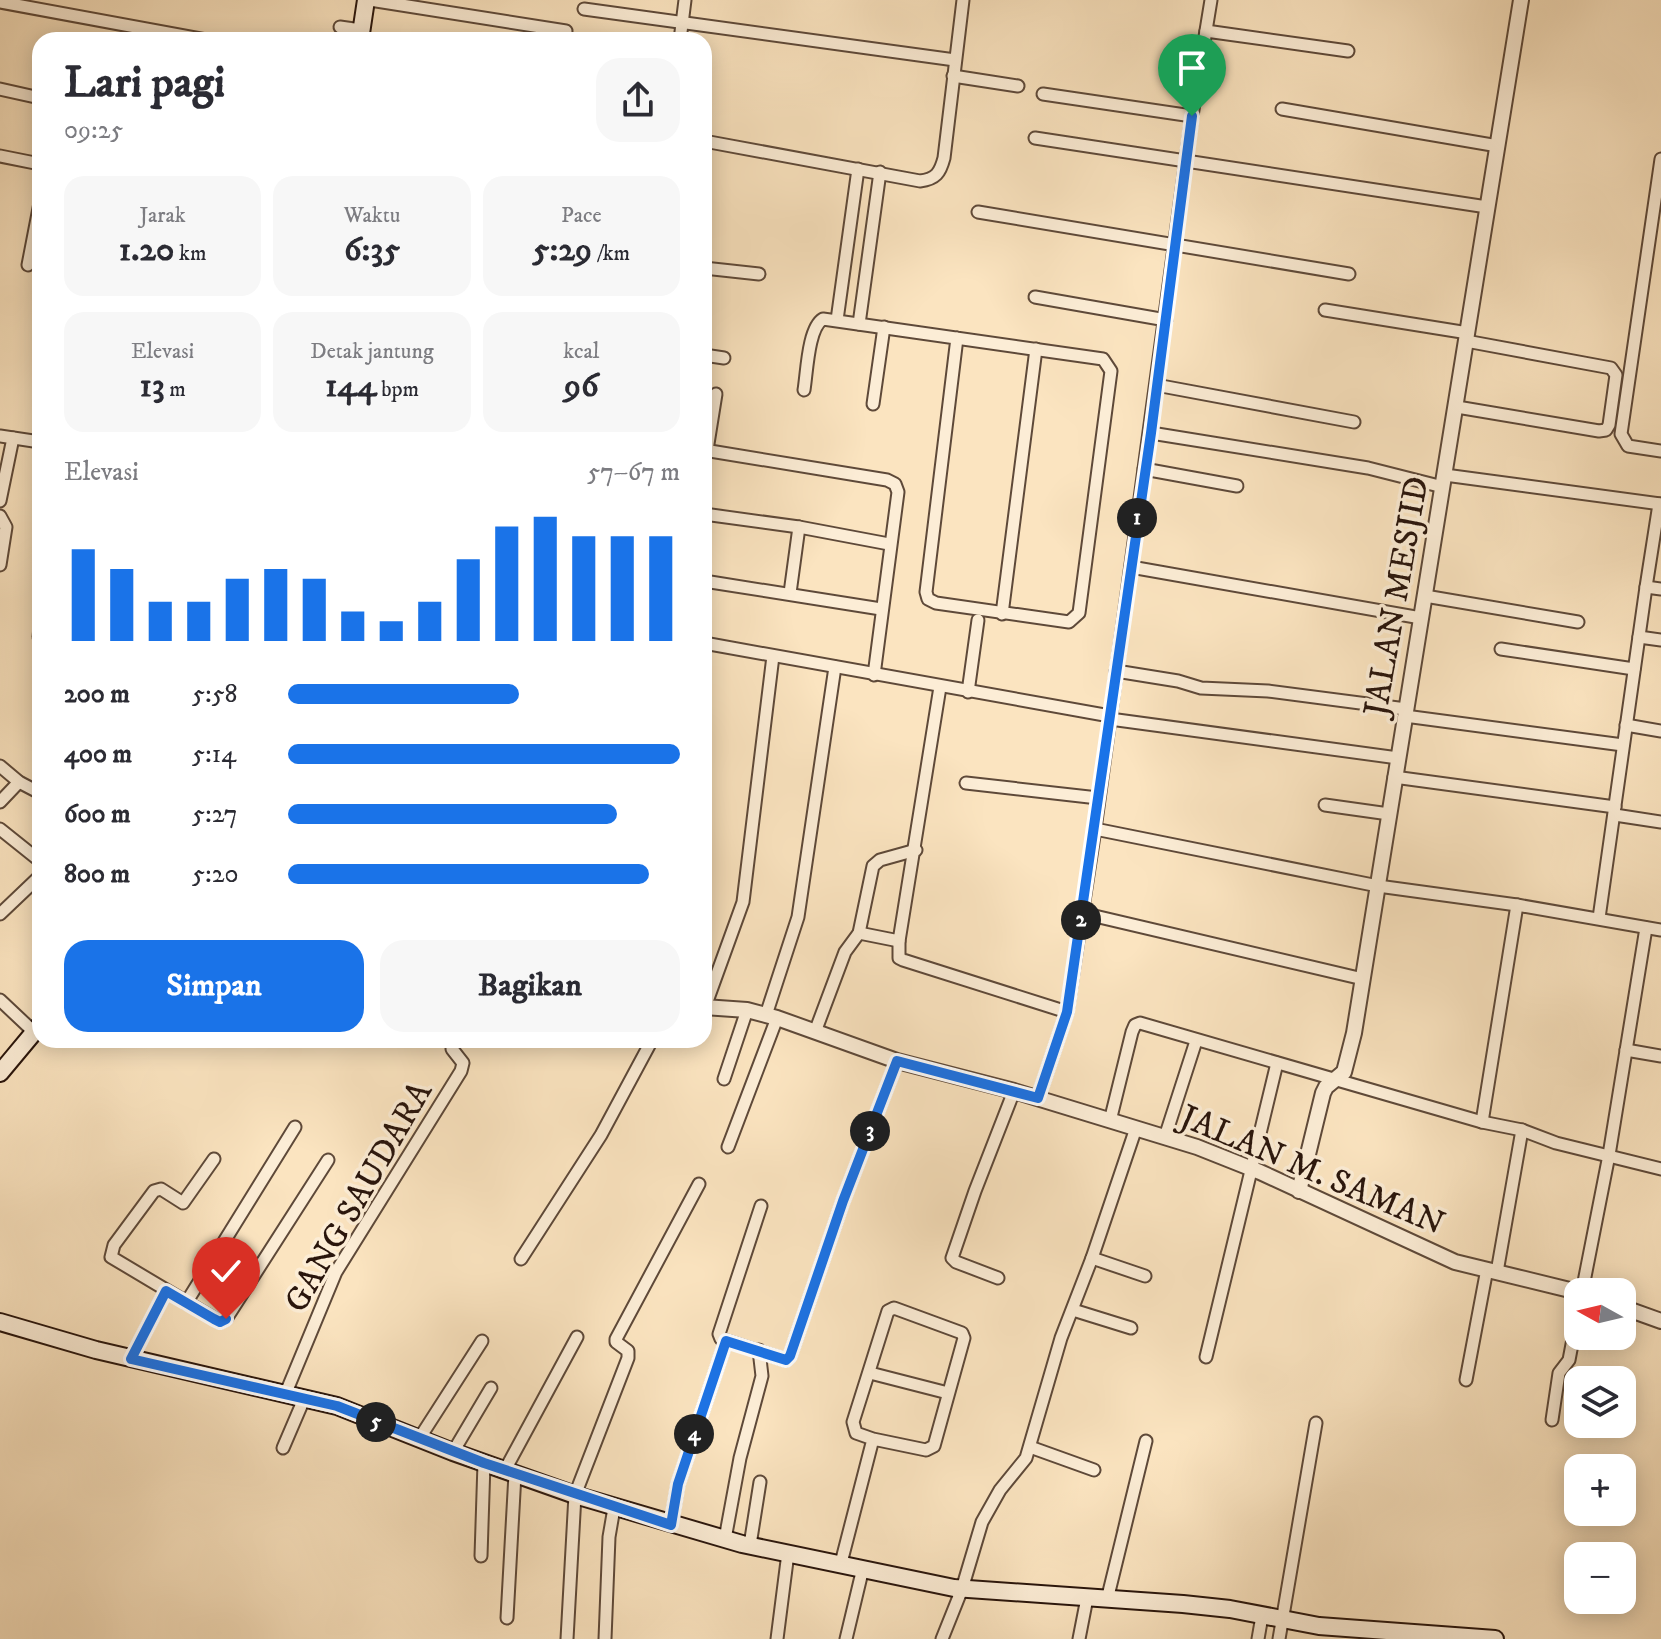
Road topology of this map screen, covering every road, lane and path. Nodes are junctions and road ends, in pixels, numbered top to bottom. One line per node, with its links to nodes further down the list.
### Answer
1 (368, 0): 10 (street); 14 (main road)
2 (685, 0): 8 (street)
3 (963, 0): 17 (street)
4 (1211, 0): 11 (street)
5 (1521, 0): 27 (street, JALAN MESJID)
6 (0, 2): 12 (street)
7 (584, 9): 8 (street)
8 (683, 21): 15 (street); 17 (street)
9 (340, 27): 13 (street)
10 (566, 31)
11 (1206, 31): 16 (street); 24 (street)
12 (163, 32)
13 (352, 32)
14 (361, 32)
15 (681, 32)
16 (1348, 51)
17 (955, 60): 18 (street)
18 (953, 76): 19 (street); 33 (street)
19 (1018, 86)
20 (0, 89): 22 (street)
21 (1043, 94): 24 (street)
22 (32, 96)
23 (1282, 109): 27 (street)
24 (1192, 116): 29 (street)
25 (1035, 138): 29 (street)
26 (712, 142): 32 (street)
27 (1498, 146): 34 (street, JALAN MESJID)
28 (0, 156): 31 (street)
29 (1188, 159): 34 (street); 37 (street)
30 (1661, 159): 66 (street)
31 (32, 162)
32 (858, 169): 33 (street); 38 (street)
33 (880, 172): 39 (street)
34 (1487, 207): 50 (street, JALAN MESJID)
35 (978, 212): 37 (street)
36 (32, 244): 40 (street)
37 (1176, 246): 43 (street); 47 (street)
38 (847, 247): 39 (street); 46 (street)
39 (869, 250): 48 (street)
40 (28, 265)
41 (712, 269): 42 (street)
42 (759, 274)
43 (1349, 274)
44 (1035, 297): 47 (street)
45 (1325, 310): 50 (street)
46 (837, 320): 48 (street); 56 (street)
47 (1166, 320): 55 (street)
48 (859, 324): 49 (street)
49 (884, 327): 51 (street); 58 (street)
50 (1467, 337): 59 (street, JALAN MESJID); 59 (street)
51 (957, 338): 52 (street); 84 (street)
52 (1036, 349): 84 (street); 84 (street)
53 (712, 356): 54 (street)
54 (724, 358)
55 (1156, 385): 61 (street); 62 (street)
56 (804, 390)
57 (716, 394): 60 (street)
58 (873, 404)
59 (1457, 407): 68 (street, JALAN MESJID)
60 (712, 414)
61 (1354, 422)
62 (1151, 433): 67 (street); 68 (street)
63 (6, 437): 64 (street); 70 (street)
64 (32, 441)
65 (712, 451): 75 (street)
66 (1661, 451)
67 (1144, 469): 69 (street); 77 (street)
68 (1444, 481): 71 (street); 82 (street, JALAN MESJID)
69 (1237, 486)
70 (0, 501)
71 (1660, 504): 79 (street)
72 (712, 515): 74 (street)
73 (0, 516): 76 (street)
74 (799, 527): 75 (street); 81 (street)
75 (889, 544): 83 (street)
76 (0, 565)
77 (1131, 567): 85 (street); 95 (street)
78 (712, 582): 81 (street)
79 (1646, 587): 80 (street); 88 (street)
80 (1661, 589)
81 (790, 593): 83 (street)
82 (1425, 596): 85 (street, JALAN MESJID); 87 (street)
83 (881, 609): 96 (street)
84 (1002, 614)
85 (1421, 618): 99 (street, JALAN MESJID)
86 (978, 620): 98 (street)
87 (1578, 622)
88 (1639, 637): 89 (street); 94 (street)
89 (1661, 640)
90 (712, 645): 92 (street)
91 (1501, 649): 94 (street)
92 (773, 656): 93 (street); 131 (street)
93 (835, 667): 96 (street); 136 (street)
94 (1634, 669): 101 (street)
95 (1116, 671): 99 (street); 100 (street)
96 (874, 675): 97 (street)
97 (940, 687): 98 (street); 118 (street)
98 (968, 692): 100 (street)
99 (1406, 712): 103 (street); 104 (street, JALAN MESJID)
100 (1110, 718): 104 (street); 110 (street)
101 (1626, 725): 102 (street); 103 (street)
102 (1661, 731)
103 (1623, 745): 113 (street)
104 (1398, 758): 106 (street, JALAN MESJID)
105 (0, 766): 107 (street)
106 (1394, 777): 113 (street); 114 (street, JALAN MESJID)
107 (19, 782): 109 (street); 111 (street)
108 (966, 783): 110 (street)
109 (32, 789)
110 (1098, 798): 117 (street)
111 (0, 802)
112 (1325, 805): 114 (street)
113 (1615, 811): 115 (street); 125 (street)
114 (1389, 814): 121 (street, JALAN MESJID)
115 (1661, 822)
116 (0, 829): 119 (street)
117 (1095, 829): 121 (street); 123 (street)
118 (916, 850): 128 (street); 129 (street)
119 (32, 855)
120 (32, 884): 124 (street)
121 (1378, 886): 122 (street); 130 (street, JALAN MESJID)
122 (1517, 905): 125 (street); 153 (street)
123 (1082, 913): 130 (street); 135 (street)
124 (0, 914)
125 (1599, 918): 126 (street)
126 (1646, 928): 127 (street); 143 (street)
127 (1661, 930)
128 (859, 933): 129 (street); 138 (street)
129 (899, 941): 135 (street)
130 (1363, 979): 149 (street, JALAN MESJID)
131 (712, 985)
132 (0, 1000): 137 (street)
133 (712, 1008): 134 (street, JALAN M. SAMAN)
134 (747, 1010): 136 (street, JALAN M. SAMAN); 148 (street)
135 (1067, 1012): 151 (street)
136 (771, 1017): 138 (street, JALAN M. SAMAN); 158 (street)
137 (32, 1024)
138 (815, 1032): 145 (street, JALAN M. SAMAN)
139 (32, 1034): 147 (main road)
140 (1196, 1041): 146 (street); 152 (street); 157 (street)
141 (452, 1048): 192 (street, GANG SAUDARA)
142 (648, 1048): 168 (street)
143 (1626, 1050): 144 (street); 159 (street)
144 (1661, 1056)
145 (897, 1061): 150 (street, JALAN M. SAMAN); 184 (street)
146 (1277, 1063): 149 (street); 162 (street)
147 (0, 1073)
148 (724, 1079)
149 (1336, 1080): 153 (street); 165 (street, JALAN MESJID)
150 (1014, 1091): 151 (street, JALAN M. SAMAN); 171 (street)
151 (1038, 1098): 152 (street, JALAN M. SAMAN)
152 (1110, 1121): 155 (street, JALAN M. SAMAN)
153 (1482, 1122): 156 (street)
154 (295, 1127): 175 (street)
155 (1136, 1128): 157 (street, JALAN M. SAMAN); 167 (street)
156 (1522, 1130): 159 (street); 169 (street)
157 (1165, 1137): 162 (street, JALAN M. SAMAN)
158 (728, 1147)
159 (1609, 1155): 163 (street); 172 (street)
160 (214, 1159): 174 (street)
161 (328, 1160): 175 (street)
162 (1251, 1168): 165 (street, JALAN M. SAMAN); 186 (street)
163 (1661, 1169)
164 (699, 1184): 206 (street)
165 (1299, 1191): 169 (street, JALAN M. SAMAN)
166 (761, 1206): 183 (street)
167 (1092, 1258): 170 (street); 176 (street)
168 (521, 1259)
169 (1492, 1270): 173 (street, JALAN M. SAMAN); 189 (street)
170 (1145, 1276)
171 (998, 1278)
172 (1583, 1278)
173 (1564, 1288)
174 (166, 1291): 175 (street); 187 (street)
175 (186, 1303)
176 (1073, 1310): 180 (street); 199 (street)
177 (1636, 1312): 178 (street)
178 (1661, 1321)
179 (0, 1322): 187 (main road)
180 (1131, 1328)
181 (577, 1337): 204 (street)
182 (482, 1341): 196 (street)
183 (726, 1341): 184 (street); 208 (street)
184 (759, 1350): 209 (street)
185 (1571, 1350): 194 (street)
186 (1206, 1357)
187 (131, 1359): 192 (main road)
188 (870, 1373): 191 (street); 191 (street); 197 (street)
189 (1466, 1380)
190 (491, 1388): 201 (street)
191 (948, 1393): 197 (street)
192 (285, 1395): 193 (main road)
193 (304, 1399): 196 (main road); 200 (street)
194 (1552, 1420)
195 (1316, 1423): 220 (street)
196 (419, 1439): 201 (main road)
197 (873, 1439): 213 (street)
198 (1146, 1441): 217 (street)
199 (1030, 1447): 203 (street); 215 (street)
200 (283, 1448)
201 (453, 1452): 202 (main road)
202 (484, 1463): 204 (main road); 212 (street)
203 (1094, 1470)
204 (510, 1472): 206 (main road); 219 (street)
205 (760, 1482): 210 (street)
206 (575, 1495): 207 (main road); 224 (street)
207 (614, 1508): 208 (main road); 225 (street)
208 (671, 1525): 209 (main road)
209 (725, 1539): 210 (main road)
210 (750, 1545): 211 (main road)
211 (788, 1553): 213 (main road); 226 (street)
212 (481, 1556)
213 (841, 1563): 214 (main road)
214 (863, 1568): 215 (main road); 227 (street)
215 (962, 1589): 216 (main road); 228 (street)
216 (1087, 1598): 217 (main road); 229 (street)
217 (1107, 1600): 218 (main road)
218 (1262, 1616): 220 (main road); 230 (street)
219 (507, 1618)
220 (1282, 1620): 221 (main road); 231 (street)
221 (1326, 1633): 222 (main road)
222 (1409, 1635): 223 (main road)
223 (1440, 1636): 232 (main road)
224 (567, 1639)
225 (605, 1639)
226 (777, 1639)
227 (846, 1639)
228 (942, 1639)
229 (1079, 1639)
230 (1258, 1639)
231 (1279, 1639)
232 (1495, 1639)

